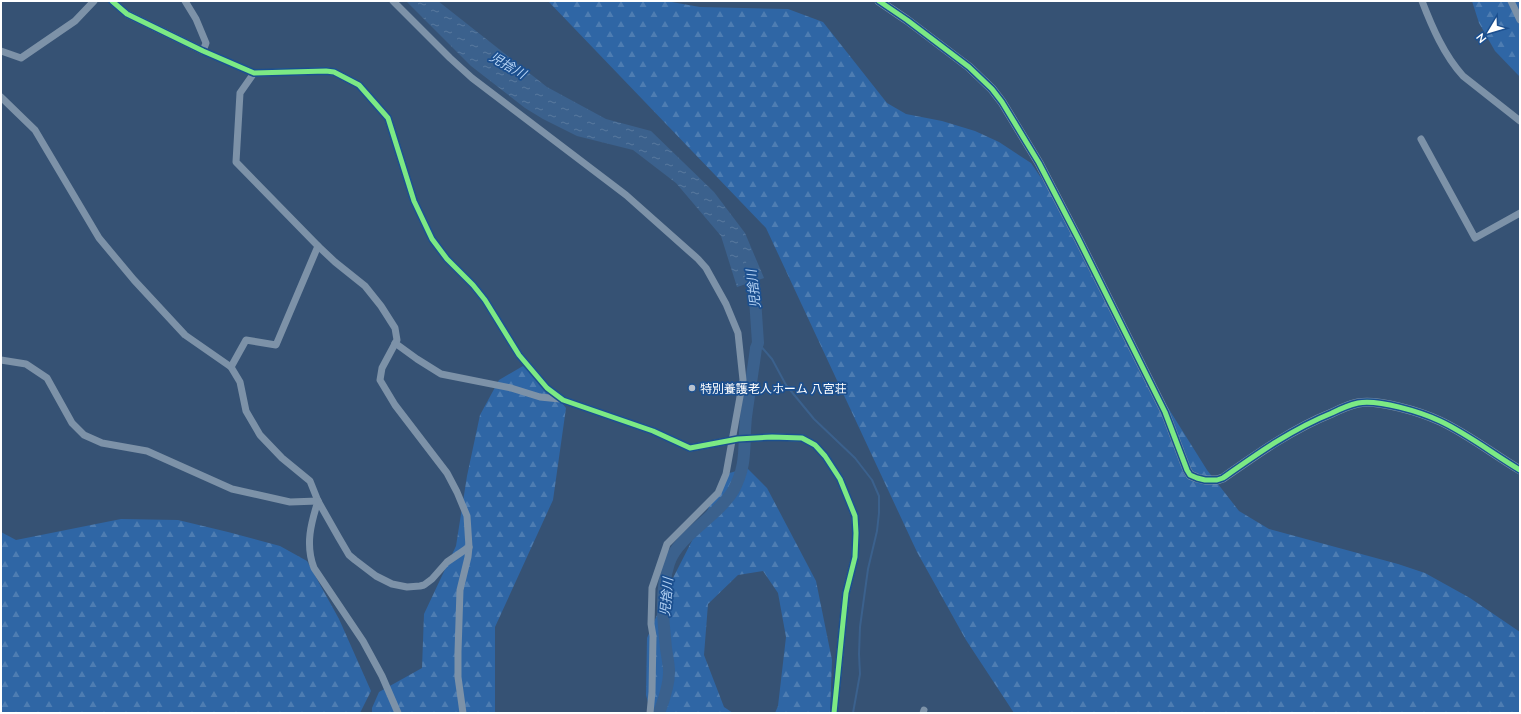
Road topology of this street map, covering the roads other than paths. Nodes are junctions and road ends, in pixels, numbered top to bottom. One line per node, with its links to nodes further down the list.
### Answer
1 (94, 1): 9 (street)
2 (112, 1): 10 (street)
3 (185, 1): 10 (street)
4 (393, 1): 21 (street)
5 (879, 1): 22 (street)
6 (1422, 1): 13 (street)
7 (1510, 1): 8 (street)
8 (1520, 20)
9 (1, 51)
10 (203, 51): 11 (street)
11 (254, 73): 16 (street); 20 (street)
12 (1, 98): 19 (street)
13 (1520, 121)
14 (1421, 139): 15 (street)
15 (1520, 213)
16 (318, 246): 17 (street); 19 (street)
17 (395, 343): 20 (street); 24 (street)
18 (1, 360): 23 (street)
19 (231, 367): 23 (street)
20 (563, 400): 21 (street)
21 (735, 440): 27 (street); 28 (street)
22 (1520, 470)
23 (318, 500): 24 (street); 25 (street)
24 (469, 548): 26 (street)
25 (398, 713)
26 (463, 713)
27 (650, 713)
28 (834, 713)

